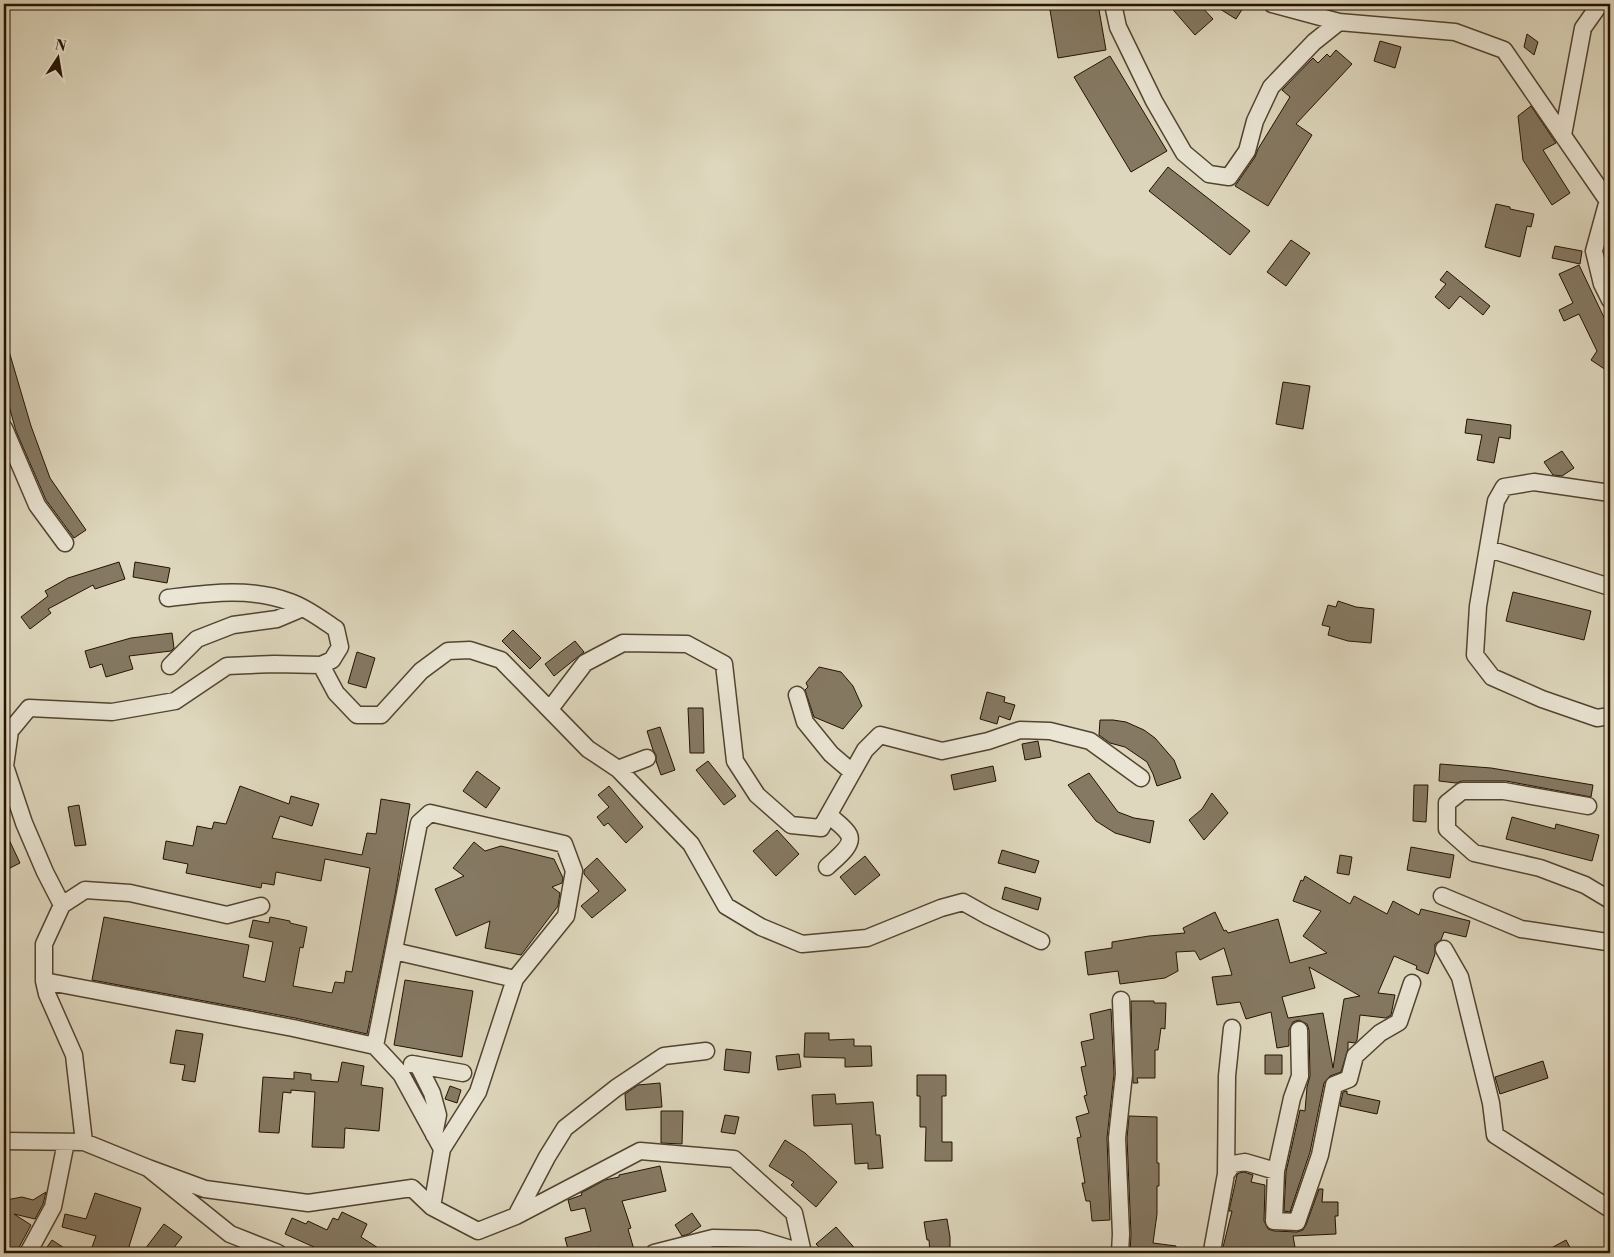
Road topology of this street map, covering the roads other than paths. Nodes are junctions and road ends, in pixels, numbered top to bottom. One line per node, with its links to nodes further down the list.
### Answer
1 (1113, 4): 4 (street)
2 (1272, 4): 4 (street)
3 (1600, 4): 5 (street)
4 (1339, 22): 5 (street)
5 (1563, 135): 6 (street)
6 (1609, 202): 7 (street)
7 (1610, 300)
8 (4, 428): 10 (street)
9 (1610, 493): 11 (street)
10 (65, 544)
11 (1489, 549): 12 (street); 19 (street)
12 (1610, 587)
13 (168, 598): 14 (street)
14 (303, 608): 15 (street); 16 (street)
15 (321, 665): 18 (street); 29 (street)
16 (170, 666)
17 (798, 695): 22 (street)
18 (550, 709): 21 (street); 25 (street)
19 (1610, 716)
20 (647, 758): 21 (street)
21 (618, 769): 31 (street)
22 (852, 772): 23 (street); 25 (street)
23 (1141, 778)
24 (1588, 806): 28 (street)
25 (829, 815): 26 (street)
26 (827, 867)
27 (1442, 896): 32 (street)
28 (1610, 900)
29 (62, 905): 30 (street); 36 (street)
30 (261, 906)
31 (1042, 941)
32 (1610, 942)
33 (1444, 950): 53 (street)
34 (394, 951): 35 (street); 35 (street); 41 (street)
35 (514, 979): 48 (street)
36 (44, 981): 41 (street); 47 (street)
37 (1412, 983): 50 (street)
38 (1121, 1000): 59 (street)
39 (1232, 1028): 51 (street)
40 (1299, 1030): 50 (street)
41 (375, 1046): 44 (street)
42 (706, 1051): 54 (street)
43 (463, 1073): 44 (street)
44 (434, 1135): 48 (street)
45 (4, 1141): 46 (street)
46 (66, 1142): 47 (street); 56 (street)
47 (84, 1142): 49 (street)
48 (442, 1149): 52 (street)
49 (148, 1168): 52 (street); 57 (street)
50 (1276, 1171): 51 (street)
51 (1226, 1174): 60 (street)
52 (432, 1207): 54 (street)
53 (1610, 1209)
54 (516, 1216): 55 (street)
55 (802, 1252): 58 (street)
56 (28, 1253)
57 (278, 1253)
58 (654, 1253)
59 (1120, 1253)
60 (1215, 1253)

